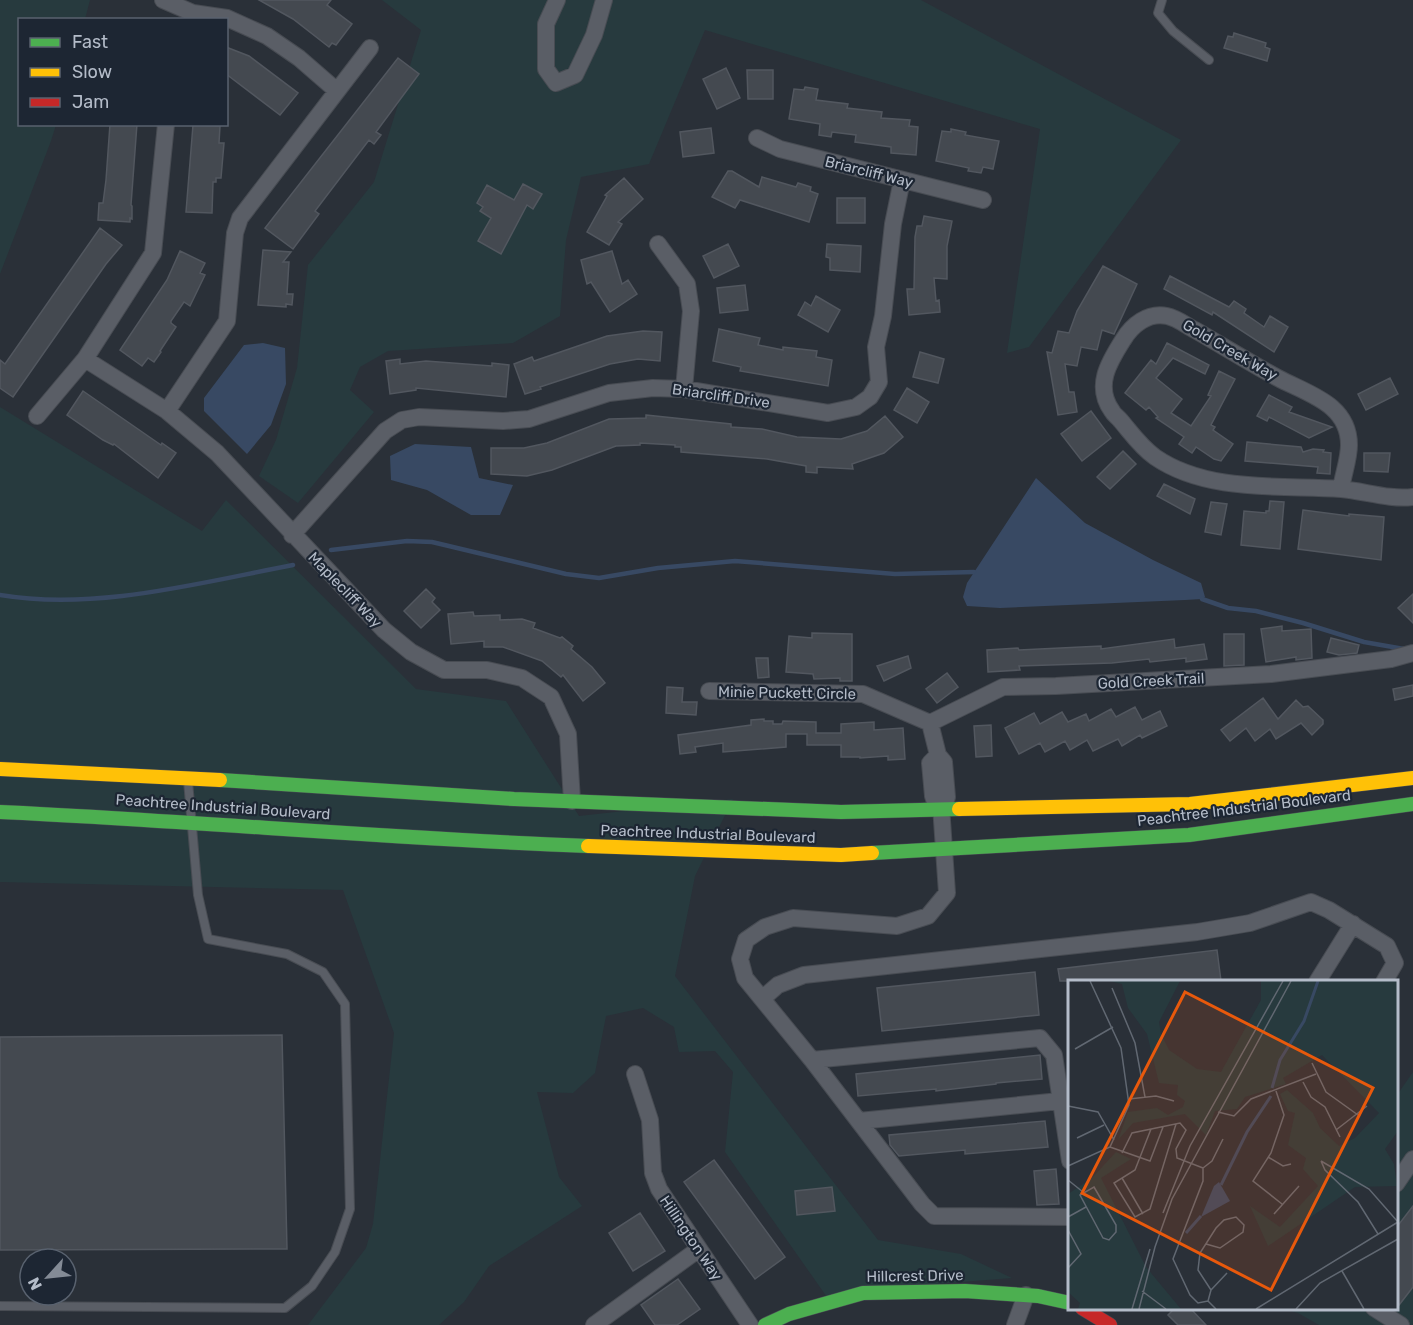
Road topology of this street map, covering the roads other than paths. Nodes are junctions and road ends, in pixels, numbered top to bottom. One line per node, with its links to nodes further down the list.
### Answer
1 (163, 0): 5 (street)
2 (557, 0): 3 (street)
3 (604, 0)
4 (1162, 0): 9 (lane)
5 (192, 16): 6 (street)
6 (227, 18)
7 (228, 18): 10 (street)
8 (370, 48): 10 (street)
9 (1209, 60)
10 (337, 92): 18 (street)
11 (166, 126): 16 (street)
12 (757, 138): 13 (street, Briarcliff Way)
13 (902, 180): 14 (street, Briarcliff Way); 17 (street, Briarcliff Drive)
14 (983, 200)
15 (658, 244): 17 (street)
16 (85, 359): 18 (street, Maplecliff Way); 19 (street)
17 (684, 389): 22 (street, Briarcliff Drive)
18 (167, 411): 22 (street, Maplecliff Way)
19 (37, 416)
20 (1341, 489): 20 (street, Gold Creek Way); 21 (street, Gold Creek Way)
21 (1413, 497)
22 (292, 535): 29 (street, Maplecliff Way)
23 (1413, 653): 25 (street, Gold Creek Trail)
24 (709, 691): 25 (street, Minie Puckett Circle)
25 (930, 723): 31 (street)
26 (0, 769): 28 (main road, Peachtree Industrial Boulevard)
27 (1413, 777): 31 (main road, Peachtree Industrial Boulevard)
28 (188, 778): 29 (main road, Peachtree Industrial Boulevard); 33 (lane)
29 (572, 801): 31 (main road, Peachtree Industrial Boulevard)
30 (1413, 804): 34 (main road, Peachtree Industrial Boulevard)
31 (941, 808): 34 (street)
32 (0, 812): 33 (main road, Peachtree Industrial Boulevard)
33 (191, 821): 34 (main road, Peachtree Industrial Boulevard); 50 (lane)
34 (944, 850): 38 (street)
35 (1353, 924): 36 (street); 37 (street); 38 (street)
36 (1318, 980)
37 (1385, 980)
38 (762, 999): 39 (street)
39 (812, 1060): 41 (street); 42 (street)
40 (635, 1074): 47 (street, Hillington Way)
41 (1065, 1100): 42 (street); 43 (street)
42 (859, 1121): 46 (street)
43 (1068, 1137)
44 (1413, 1159): 45 (street)
45 (1398, 1181)
46 (1068, 1216)
47 (699, 1249): 53 (street); 54 (street, Hillington Way)
48 (1026, 1295): 49 (main road, Hillcrest Drive); 55 (main road, Hillcrest Drive); 56 (street)
49 (1068, 1303)
50 (0, 1306)
51 (1085, 1310): 57 (main road)
52 (1377, 1310): 58 (street)
53 (594, 1325)
54 (750, 1325)
55 (765, 1325)
56 (1015, 1325)
57 (1110, 1325)
58 (1401, 1325)

